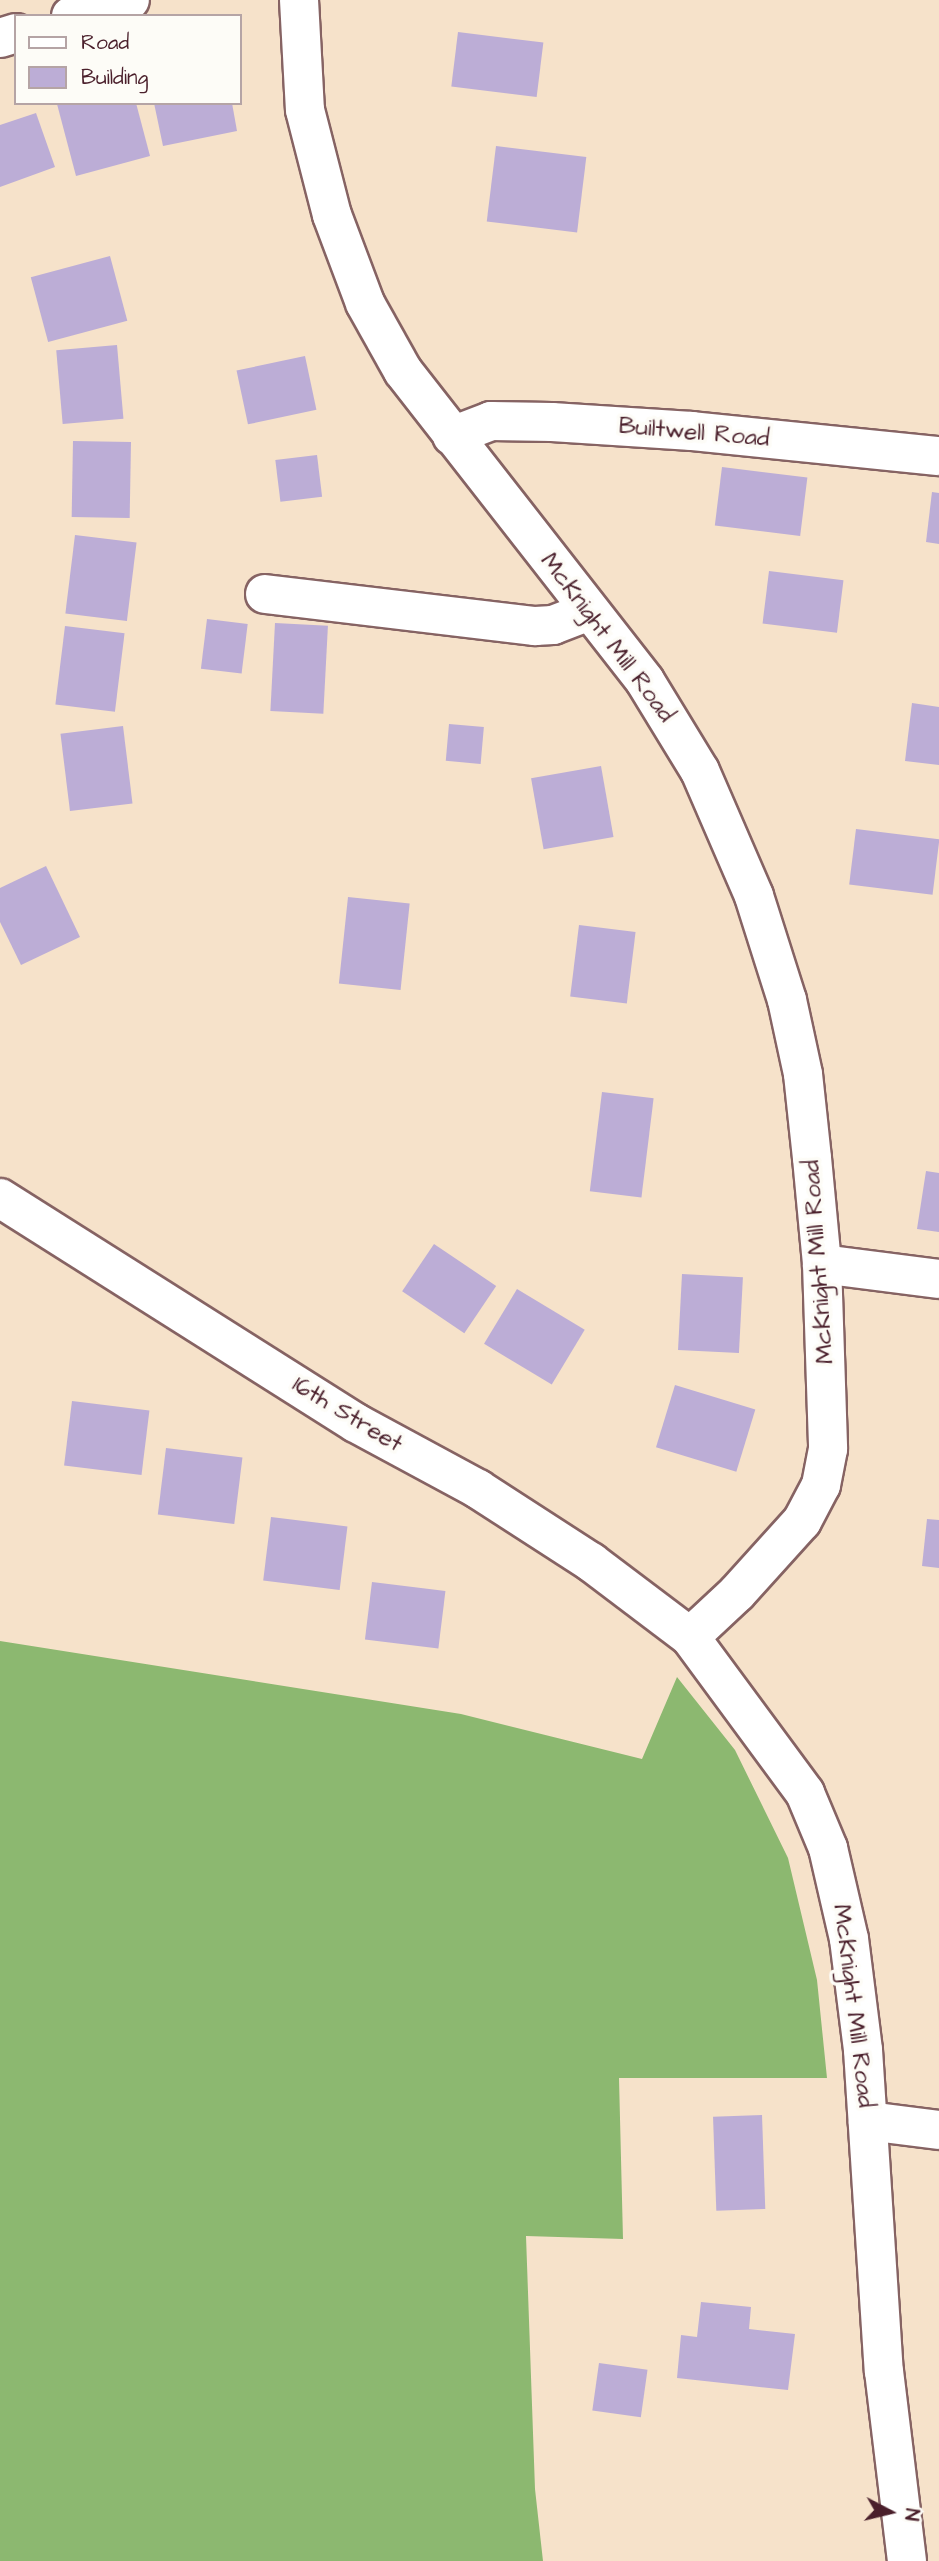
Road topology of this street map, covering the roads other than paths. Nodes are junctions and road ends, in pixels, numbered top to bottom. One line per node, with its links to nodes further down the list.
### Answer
1 (130, 0): 3 (street)
2 (299, 0): 4 (street, McKnight Mill Road)
3 (78, 14)
4 (452, 436): 5 (street, Builtwell Road); 7 (street, McKnight Mill Road)
5 (939, 456)
6 (265, 594): 7 (street)
7 (589, 611): 9 (street, McKnight Mill Road)
8 (0, 1198): 11 (street, 16th Street)
9 (822, 1264): 10 (street); 11 (street, McKnight Mill Road)
10 (939, 1279)
11 (690, 1637): 12 (street, McKnight Mill Road)
12 (867, 2121): 13 (street); 14 (street, McKnight Mill Road)
13 (939, 2130)
14 (907, 2561)

